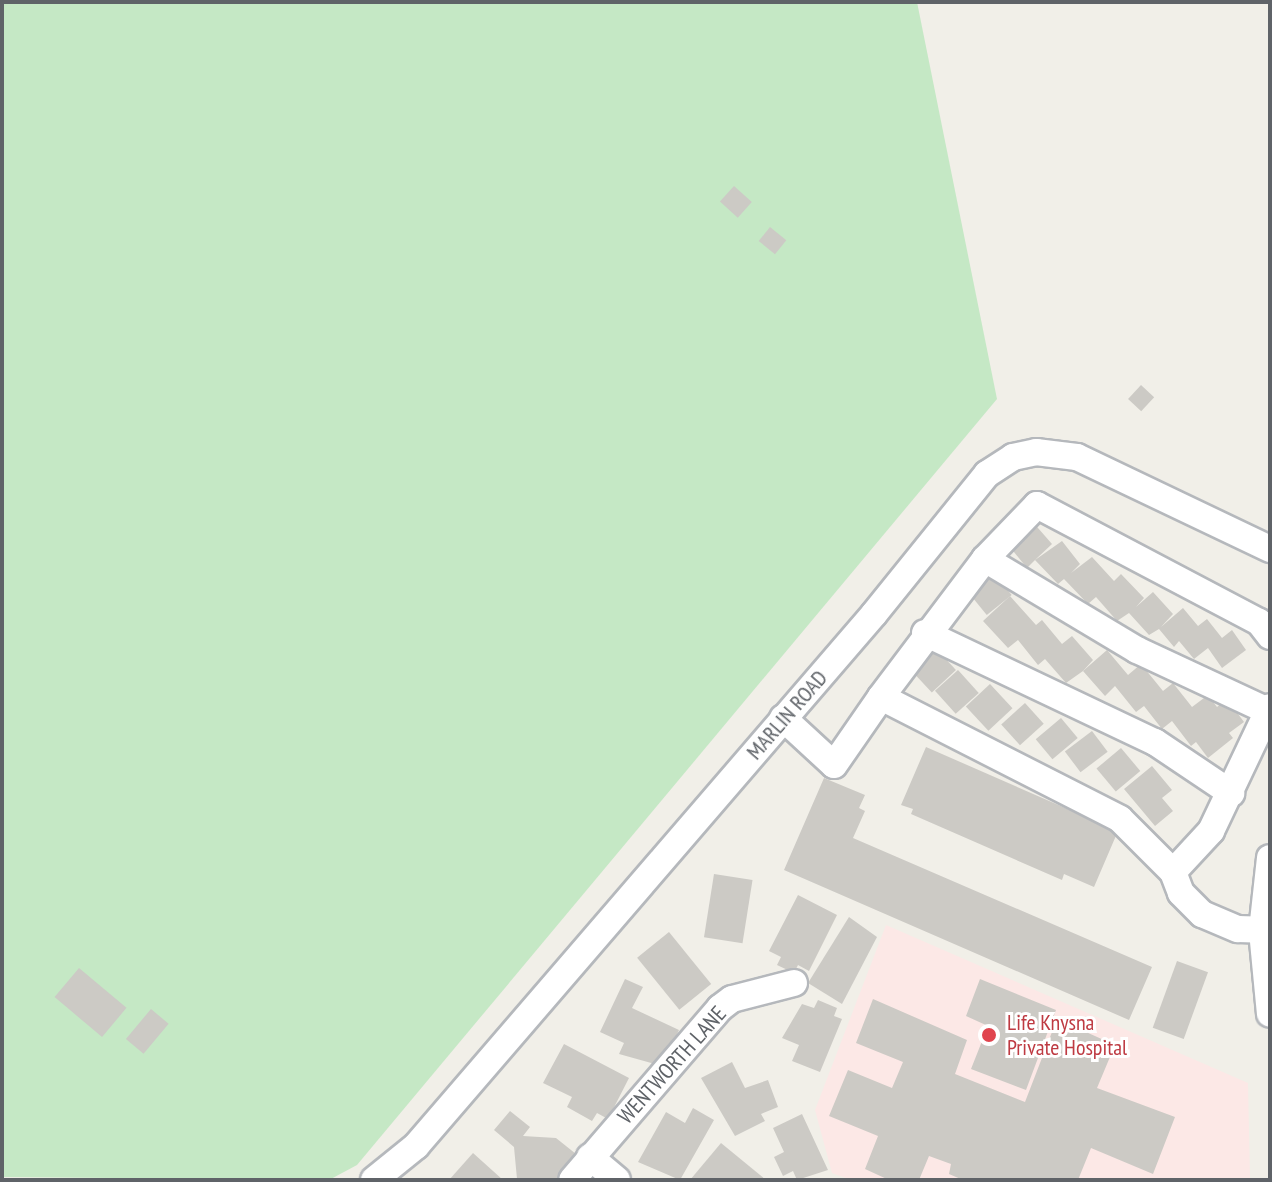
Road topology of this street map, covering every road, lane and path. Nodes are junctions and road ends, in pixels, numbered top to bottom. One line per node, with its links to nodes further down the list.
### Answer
1 (1270, 549): 7 (street, MARLIN ROAD)
2 (985, 559): 3 (street); 4 (street); 6 (street)
3 (925, 633): 5 (street); 8 (street)
4 (1270, 636)
5 (881, 697): 7 (street); 10 (street)
6 (1269, 709): 8 (street)
7 (783, 718): 15 (street, MARLIN ROAD)
8 (1231, 793): 10 (street)
9 (1270, 858): 11 (street)
10 (1173, 872): 11 (street)
11 (1266, 931): 13 (street)
12 (794, 983): 14 (street, WENTWORTH LANE)
13 (1270, 1014)
14 (590, 1157): 16 (street, WENTWORTH LANE); 17 (street)
15 (374, 1180)
16 (572, 1180)
17 (617, 1180)

